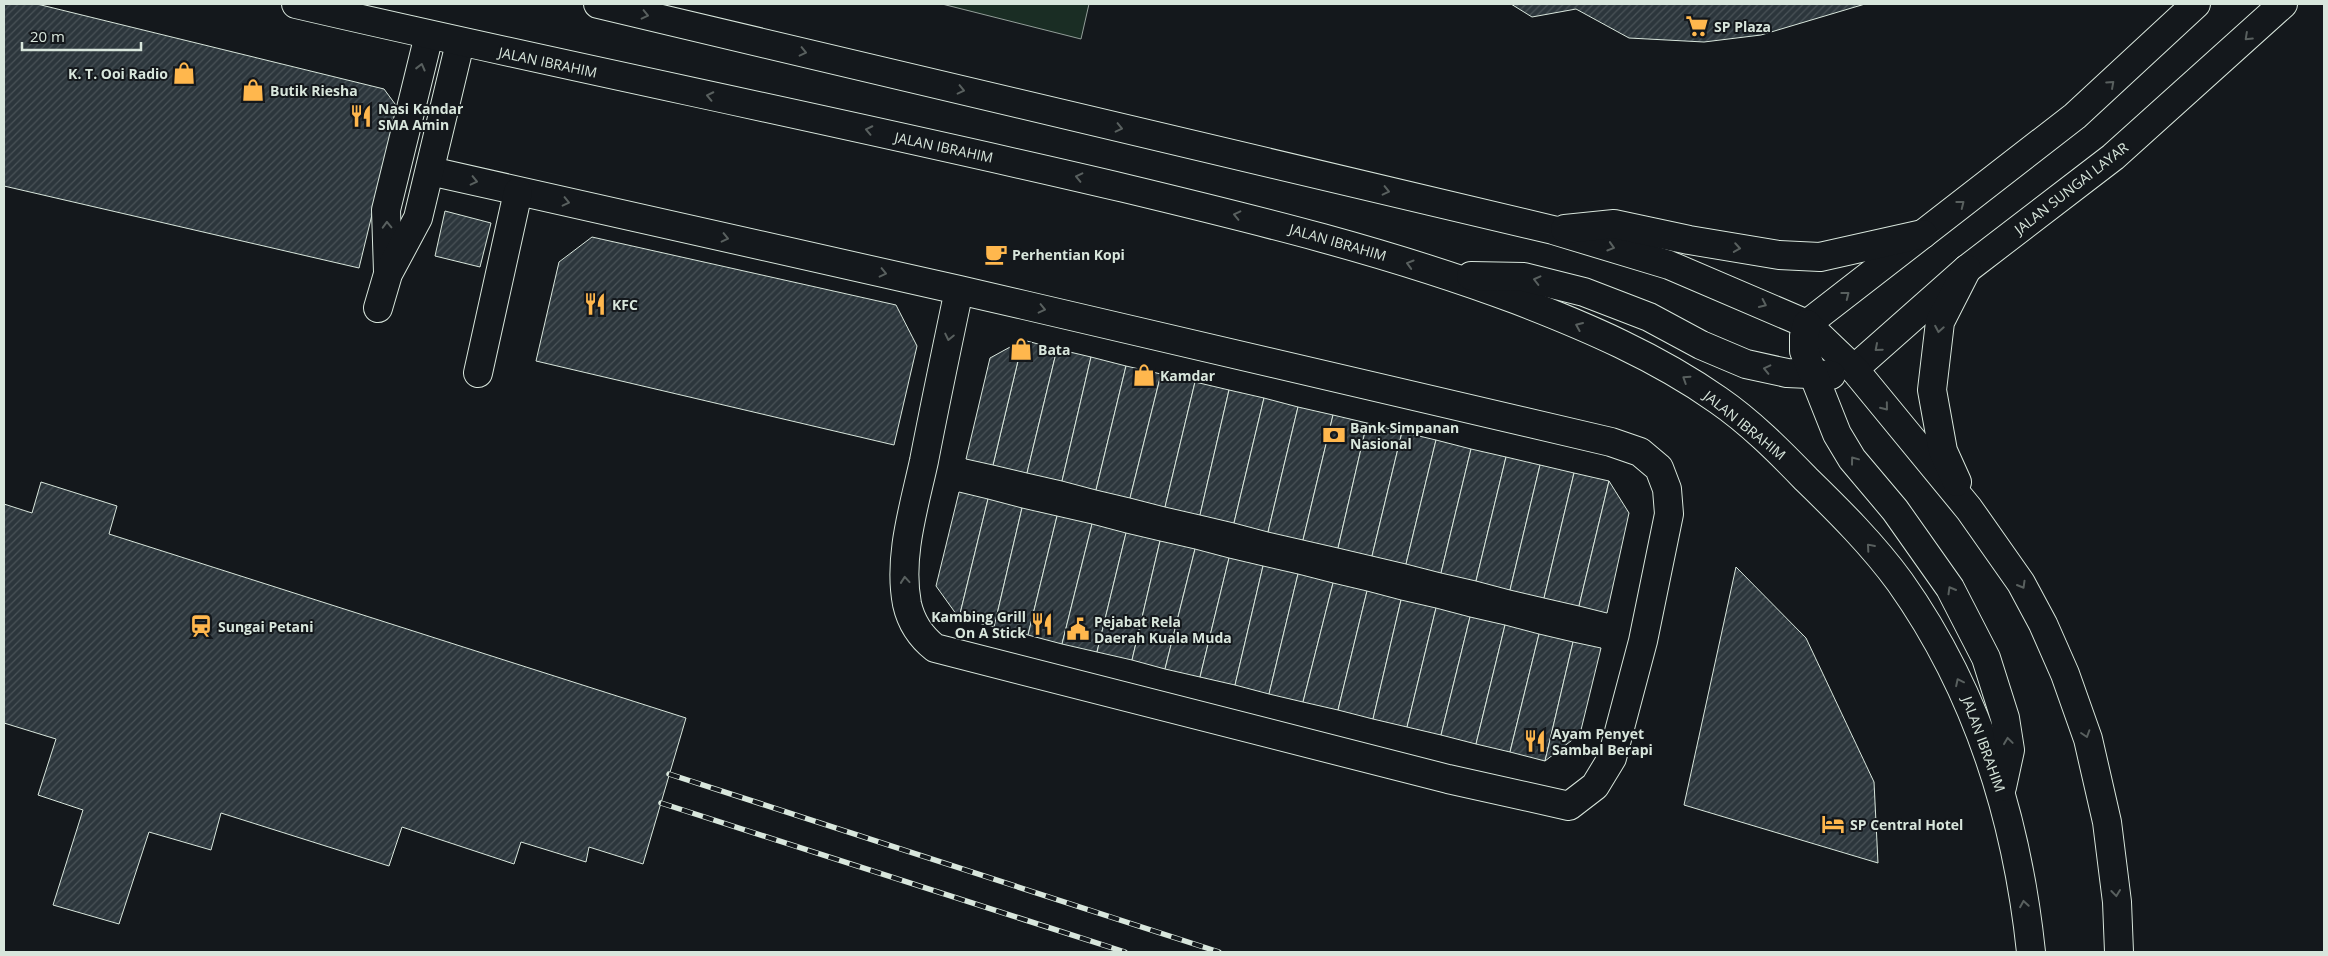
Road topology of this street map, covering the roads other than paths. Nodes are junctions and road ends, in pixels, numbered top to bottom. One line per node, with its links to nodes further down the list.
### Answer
1 (296, 4): 5 (main road, JALAN IBRAHIM)
2 (598, 4): 9 (main road, one-way to 9)
3 (2196, 4): 10 (main road, one-way to 3)
4 (2283, 4): 11 (main road, JALAN SUNGAI LAYAR, one-way to 11)
5 (429, 35): 6 (main road, JALAN IBRAHIM); 12 (main road, one-way to 5)
6 (460, 43): 7 (main road); 13 (main road, JALAN IBRAHIM, one-way to 6)
7 (430, 171): 8 (main road, one-way to 8); 12 (main road)
8 (518, 192): 14 (main road, one-way to 14); 18 (main road)
9 (1554, 230): 10 (main road, one-way to 10); 16 (main road, one-way to 16)
10 (1923, 234): 16 (main road, one-way to 10)
11 (1967, 269): 17 (main road, JALAN SUNGAI LAYAR, one-way to 17); 20 (main road, one-way to 20)
12 (388, 274): 15 (main road)
13 (1452, 276): 19 (main road, one-way to 13); 21 (main road, JALAN IBRAHIM, one-way to 13)
14 (959, 290): 14 (main road)
15 (378, 308)
16 (1807, 324): 17 (main road); 19 (main road)
17 (1854, 369): 19 (main road); 20 (main road, one-way to 20)
18 (478, 373)
19 (1815, 375): 21 (main road, one-way to 19)
20 (1968, 509): 23 (main road, one-way to 23)
21 (2001, 789): 22 (main road, JALAN IBRAHIM, one-way to 21)
22 (2031, 952)
23 (2119, 952)

